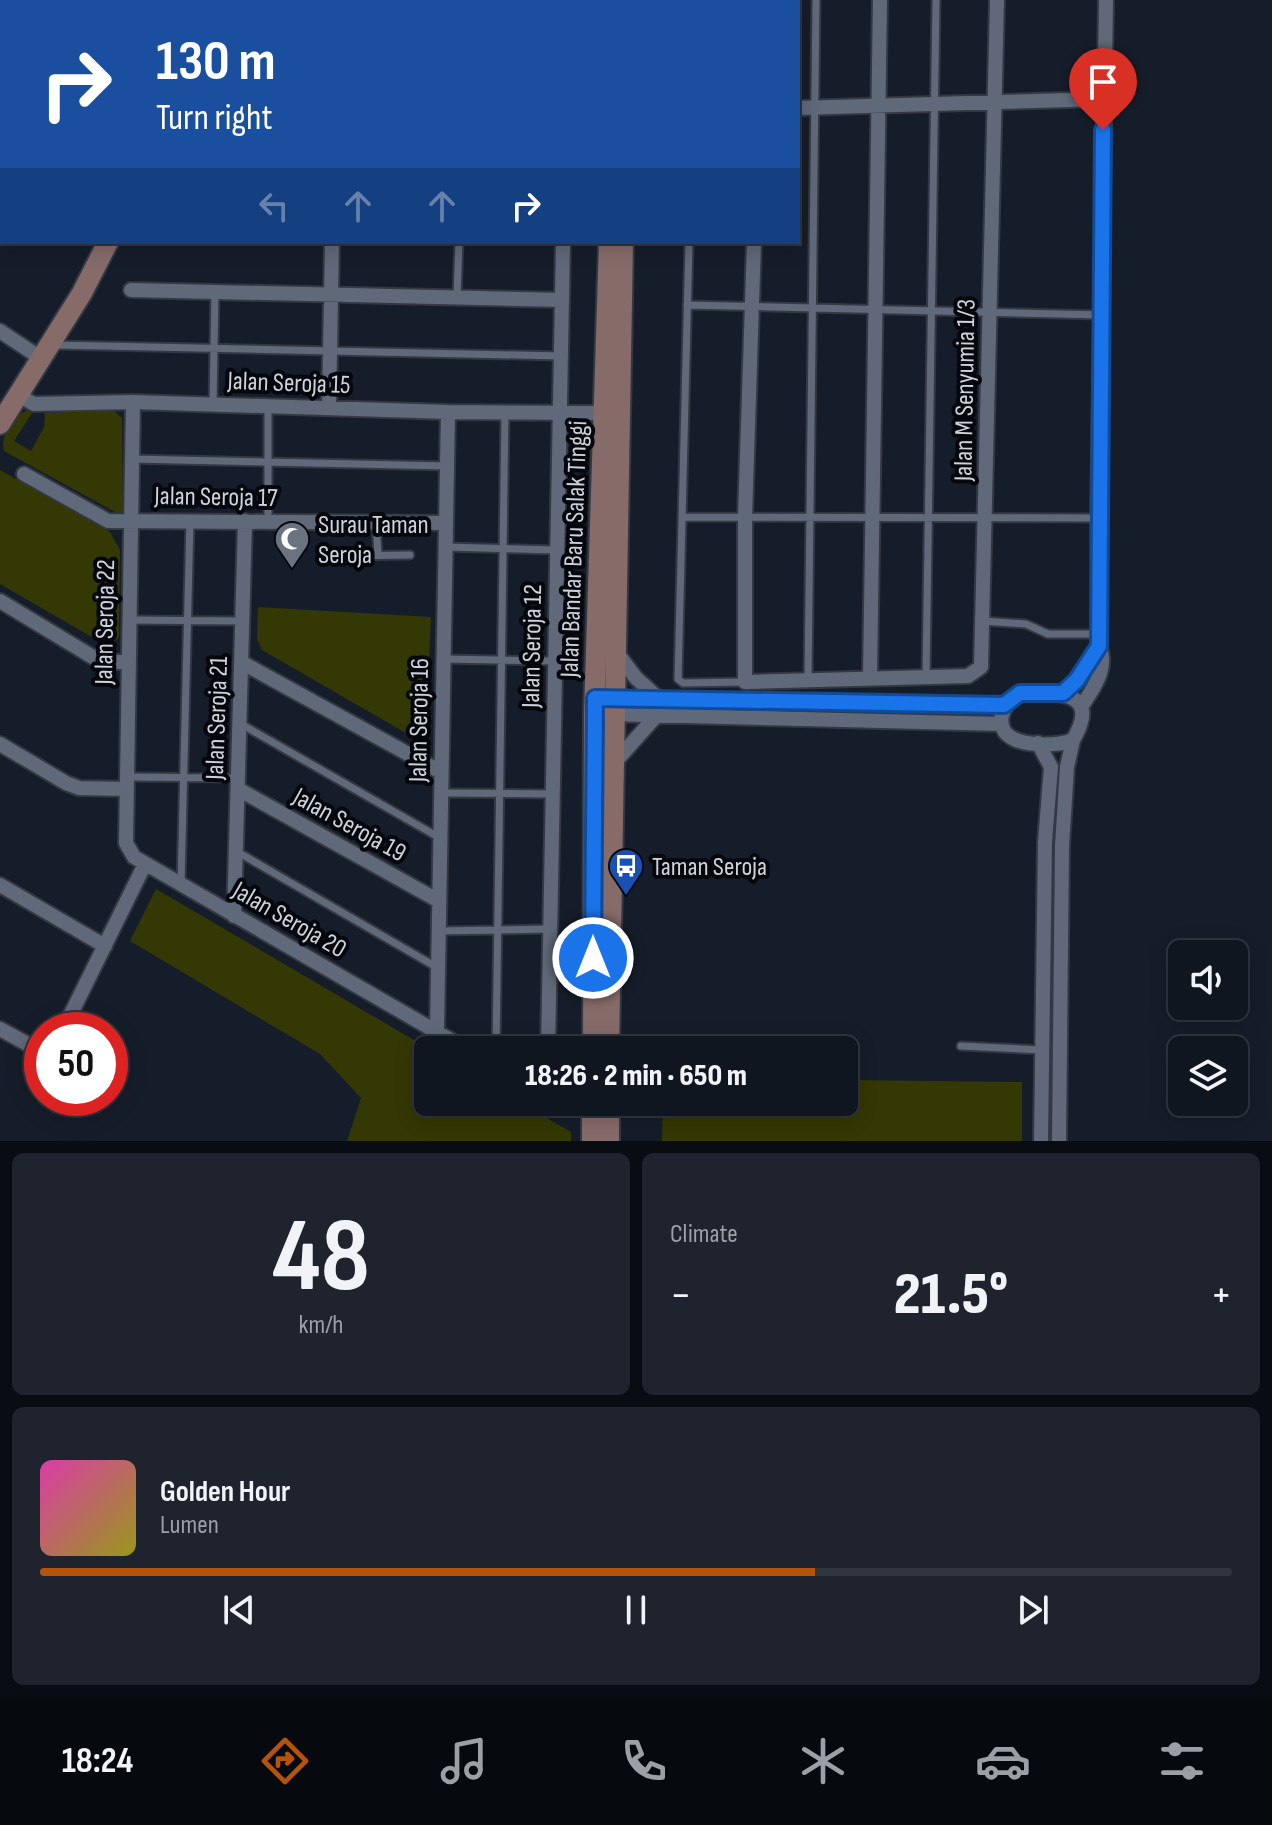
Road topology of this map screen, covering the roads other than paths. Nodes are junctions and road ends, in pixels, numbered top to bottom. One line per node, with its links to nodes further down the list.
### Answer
1 (816, 0): 10 (lane)
2 (880, 0): 9 (street)
3 (936, 0): 8 (lane)
4 (997, 0): 7 (street, Jalan M Senyumia 1/3)
5 (1106, 0): 6 (street)
6 (1104, 99): 7 (street); 31 (street)
7 (994, 102): 8 (street); 30 (street, Jalan M Senyumia 1/3)
8 (934, 104): 9 (street); 29 (lane)
9 (878, 105): 10 (street); 28 (street)
10 (815, 107): 11 (street); 27 (lane)
11 (800, 108)
12 (107, 244): 35 (main road)
13 (332, 244): 22 (street)
14 (459, 244): 23 (lane)
15 (563, 244): 24 (street, Jalan Seroja 12)
16 (609, 244): 45 (main road, Jalan Bandar Baru Salak Tinggi)
17 (623, 244): 76 (main road, Jalan Bandar Baru Salak Tinggi)
18 (689, 244): 25 (lane)
19 (754, 244): 26 (street)
20 (131, 290): 21 (street)
21 (215, 292): 22 (street); 33 (lane)
22 (331, 294): 23 (street); 34 (street)
23 (457, 297): 24 (street)
24 (562, 300): 36 (street, Jalan Seroja 12)
25 (687, 305): 26 (lane); 51 (lane)
26 (752, 307): 27 (lane); 52 (street)
27 (812, 308): 28 (lane); 53 (lane)
28 (875, 310): 29 (lane); 54 (street)
29 (931, 311): 30 (lane); 56 (lane)
30 (989, 313): 31 (lane); 55 (street, Jalan M Senyumia 1/3)
31 (1101, 315): 57 (street)
32 (0, 331): 35 (street)
33 (214, 348): 34 (lane); 35 (lane); 39 (lane)
34 (330, 351): 36 (lane); 41 (street)
35 (46, 352): 37 (main road)
36 (561, 356): 44 (street, Jalan Seroja 12)
37 (18, 395): 38 (street, Jalan Seroja 15); 46 (main road)
38 (133, 402): 39 (street, Jalan Seroja 15); 47 (street, Jalan Seroja 22)
39 (213, 404): 40 (street, Jalan Seroja 15)
40 (268, 405): 41 (street, Jalan Seroja 15); 48 (lane)
41 (329, 406): 42 (street, Jalan Seroja 15)
42 (448, 412): 43 (street, Jalan Seroja 15); 49 (street, Jalan Seroja 16)
43 (505, 412): 44 (street, Jalan Seroja 15); 65 (lane)
44 (560, 412): 45 (street, Jalan Seroja 15); 66 (street, Jalan Seroja 12)
45 (603, 413): 89 (main road, Jalan Bandar Baru Salak Tinggi)
46 (0, 424)
47 (131, 459): 48 (lane); 58 (street, Jalan Seroja 22)
48 (268, 462): 49 (lane); 61 (lane)
49 (447, 466): 63 (street, Jalan Seroja 16)
50 (24, 474): 58 (street, Jalan Seroja 17)
51 (682, 517): 52 (lane); 85 (lane)
52 (745, 517): 53 (lane); 85 (street)
53 (810, 517): 54 (lane); 84 (lane)
54 (872, 517): 56 (lane); 83 (street)
55 (984, 517): 56 (lane); 57 (lane); 74 (street, Jalan M Senyumia 1/3)
56 (928, 518): 82 (lane)
57 (1098, 518): 75 (street)
58 (130, 520): 59 (street, Jalan Seroja 17); 71 (street, Jalan Seroja 22)
59 (190, 520): 60 (street, Jalan Seroja 17); 72 (lane)
60 (245, 521): 61 (street, Jalan Seroja 17); 73 (street, Jalan Seroja 21)
61 (268, 521): 62 (street, Jalan Seroja 17)
62 (376, 522): 63 (street, Jalan Seroja 17); 67 (lane)
63 (446, 523): 64 (street, Jalan Seroja 16)
64 (445, 547): 65 (lane); 77 (street, Jalan Seroja 16)
65 (503, 549): 66 (lane); 78 (lane)
66 (557, 550): 79 (street, Jalan Seroja 12)
67 (378, 555): 68 (lane); 69 (lane)
68 (410, 555)
69 (339, 556)
70 (0, 601): 80 (street)
71 (128, 620): 72 (lane); 80 (street, Jalan Seroja 22)
72 (188, 621): 73 (lane); 100 (lane)
73 (242, 621): 81 (street, Jalan Seroja 21)
74 (982, 621): 75 (lane); 82 (street, Jalan M Senyumia 1/3)
75 (1100, 640): 86 (street); 91 (street)
76 (617, 653): 87 (street); 90 (main road, Jalan Bandar Baru Salak Tinggi)
77 (443, 659): 78 (lane); 99 (street, Jalan Seroja 16)
78 (501, 660): 79 (lane); 104 (lane)
79 (555, 661): 105 (street, Jalan Seroja 12)
80 (127, 662): 101 (street, Jalan Seroja 22)
81 (241, 662): 93 (street, Jalan Seroja 21); 99 (street)
82 (926, 677): 83 (street, Jalan M Senyumia 1/3)
83 (870, 678): 84 (street, Jalan M Senyumia 1/3)
84 (808, 680): 85 (street, Jalan M Senyumia 1/3)
85 (745, 682)
86 (1063, 693): 88 (street); 91 (street)
87 (659, 699): 88 (street); 90 (street)
88 (1004, 705): 94 (street)
89 (594, 706): 90 (street); 125 (main road, Jalan Bandar Baru Salak Tinggi)
90 (616, 706): 92 (street); 98 (main road, Jalan Bandar Baru Salak Tinggi)
91 (1081, 707): 95 (street)
92 (657, 715): 94 (street); 98 (street)
93 (239, 723): 102 (street, Jalan Seroja 21); 106 (lane)
94 (1002, 724): 96 (street)
95 (1073, 740): 96 (street); 135 (street)
96 (1038, 743): 129 (street)
97 (0, 744): 101 (street)
98 (615, 762): 126 (main road, Jalan Bandar Baru Salak Tinggi)
99 (441, 772): 103 (street, Jalan Seroja 16)
100 (184, 778): 101 (lane); 102 (lane); 111 (lane)
101 (126, 783): 107 (street, Jalan Seroja 22)
102 (238, 784): 108 (street, Jalan Seroja 21); 112 (street, Jalan Seroja 19)
103 (441, 793): 104 (lane); 106 (street, Jalan Seroja 16)
104 (500, 793): 105 (lane); 115 (lane)
105 (553, 794): 114 (street, Jalan Seroja 12)
106 (440, 838): 112 (street, Jalan Seroja 16)
107 (126, 843): 109 (street, Jalan Seroja 20)
108 (236, 851): 113 (street, Jalan Seroja 21); 118 (lane)
109 (145, 864): 111 (street, Jalan Seroja 20); 117 (street)
110 (0, 885): 117 (street)
111 (181, 885): 113 (street, Jalan Seroja 20)
112 (439, 901): 116 (street, Jalan Seroja 16)
113 (234, 916): 121 (street, Jalan Seroja 20)
114 (550, 929): 115 (lane); 124 (street, Jalan Seroja 12)
115 (497, 930): 116 (lane); 123 (lane)
116 (438, 931): 118 (street, Jalan Seroja 16)
117 (105, 946): 119 (street)
118 (438, 968): 121 (street, Jalan Seroja 16)
119 (72, 1012)
120 (0, 1029): 127 (street)
121 (437, 1030): 122 (street)
122 (446, 1036)
123 (496, 1036)
124 (548, 1036)
125 (593, 1036)
126 (609, 1036)
127 (24, 1043)
128 (961, 1046): 129 (lane)
129 (1043, 1050): 134 (street)
130 (592, 1116): 132 (main road)
131 (609, 1116): 133 (main road)
132 (592, 1141)
133 (609, 1141)
134 (1041, 1141)
135 (1059, 1141)

